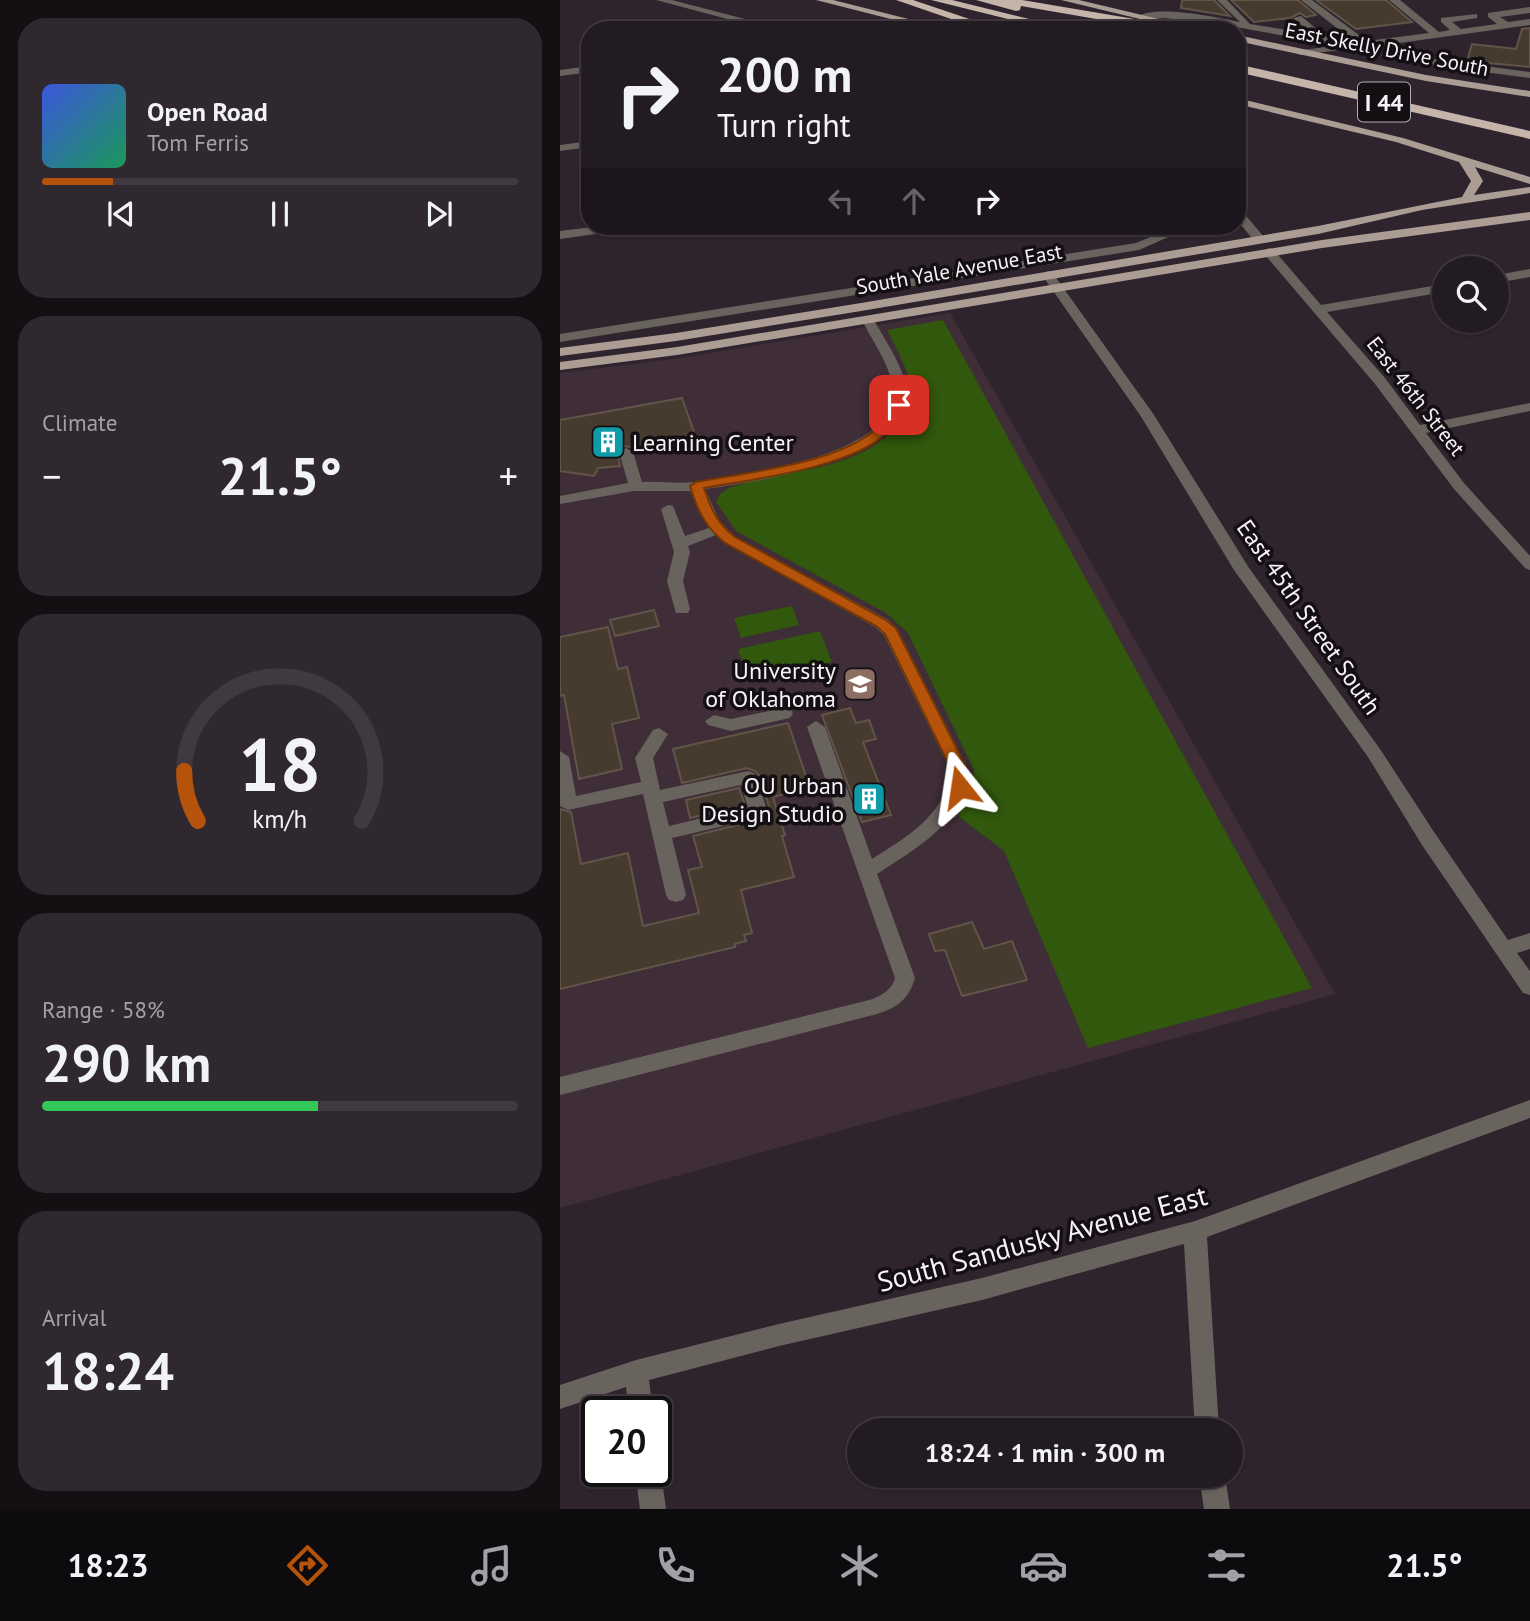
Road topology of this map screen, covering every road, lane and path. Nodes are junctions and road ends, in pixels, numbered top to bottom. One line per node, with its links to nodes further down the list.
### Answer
1 (661, 0): 15 (street)
2 (821, 0): 16 (main road)
3 (902, 0): 17 (highway)
4 (937, 0): 18 (highway)
5 (982, 0): 19 (highway)
6 (1002, 0): 20 (highway)
7 (1066, 0): 13 (main road)
8 (1222, 0): 23 (street)
9 (1306, 0): 30 (street)
10 (1394, 0): 26 (street)
11 (1530, 10): 24 (street)
12 (1475, 16): 28 (street)
13 (1141, 17): 21 (main road); 22 (street)
14 (1298, 18): 31 (street)
15 (743, 21)
16 (909, 21)
17 (968, 21)
18 (1029, 21)
19 (1074, 21)
20 (1128, 21)
21 (1159, 21)
22 (1210, 21)
23 (1245, 21)
24 (1506, 25): 27 (street); 28 (street)
25 (1246, 27): 31 (street)
26 (1428, 27): 29 (street); 30 (street)
27 (1528, 27): 36 (street)
28 (1459, 32): 29 (street)
29 (1437, 34): 33 (street)
30 (1352, 36): 34 (street)
31 (1322, 38): 35 (street)
32 (1246, 40): 37 (main road, East Skelly Drive South)
33 (1382, 42): 34 (street); 36 (street)
34 (1364, 44): 35 (street)
35 (1334, 48): 37 (street)
36 (1399, 51): 42 (street)
37 (1303, 52): 43 (main road, East Skelly Drive South)
38 (1246, 60): 45 (highway, I 44)
39 (581, 70): 41 (street)
40 (1246, 70): 46 (highway, I 44)
41 (560, 73)
42 (1530, 75)
43 (1530, 94)
44 (1246, 103): 49 (main road)
45 (1530, 124)
46 (1530, 135)
47 (581, 145): 48 (street)
48 (560, 148)
49 (1462, 159): 50 (main road); 54 (main road)
50 (1487, 167): 51 (main road); 52 (main road)
51 (1530, 168)
52 (1530, 181)
53 (1530, 190): 54 (main road, South Yale Avenue East)
54 (1466, 200): 60 (main road, South Yale Avenue East)
55 (1530, 216): 61 (main road, South Yale Avenue East)
56 (1246, 223): 60 (street)
57 (581, 232): 58 (street)
58 (560, 235)
59 (1165, 235): 68 (street, South Yale Avenue East)
60 (1260, 240): 61 (main road); 64 (main road, South Yale Avenue East)
61 (1269, 252): 64 (main road, South Yale Avenue East); 66 (street, East 46th Street)
62 (1530, 273): 63 (street)
63 (1509, 277)
64 (1053, 281): 67 (main road, South Yale Avenue East); 92 (street, East 45th Street South)
65 (1432, 290): 66 (street)
66 (1320, 309): 72 (street, East 46th Street)
67 (865, 313): 69 (main road, South Yale Avenue East); 70 (main road, South Yale Avenue East); 74 (street)
68 (560, 338)
69 (560, 352)
70 (560, 366)
71 (1530, 407): 72 (street)
72 (1418, 430): 80 (street, East 46th Street)
73 (626, 452): 75 (street)
74 (696, 486): 75 (street); 78 (street)
75 (636, 487): 76 (street)
76 (560, 500)
77 (668, 509): 79 (street)
78 (718, 530): 79 (street); 89 (street)
79 (678, 544): 81 (street)
80 (1530, 565)
81 (682, 609)
82 (779, 697): 83 (street)
83 (714, 721)
84 (816, 727): 89 (street)
85 (659, 733): 87 (street)
86 (560, 757): 87 (street)
87 (652, 792): 88 (street); 88 (street)
88 (662, 834): 90 (street)
89 (867, 871): 94 (street)
90 (676, 895)
91 (1530, 942): 92 (street)
92 (1504, 948): 93 (street, East 45th Street South)
93 (1530, 987)
94 (560, 1086)
95 (1530, 1109): 96 (street, South Sandusky Avenue East)
96 (1195, 1231): 97 (street, South Sandusky Avenue East); 100 (street)
97 (636, 1372): 98 (street); 99 (street, South Sandusky Avenue East)
98 (639, 1396)
99 (560, 1397)
100 (1207, 1418)
101 (650, 1487): 103 (street)
102 (1214, 1488): 104 (street)
103 (653, 1509)
104 (1217, 1509)

